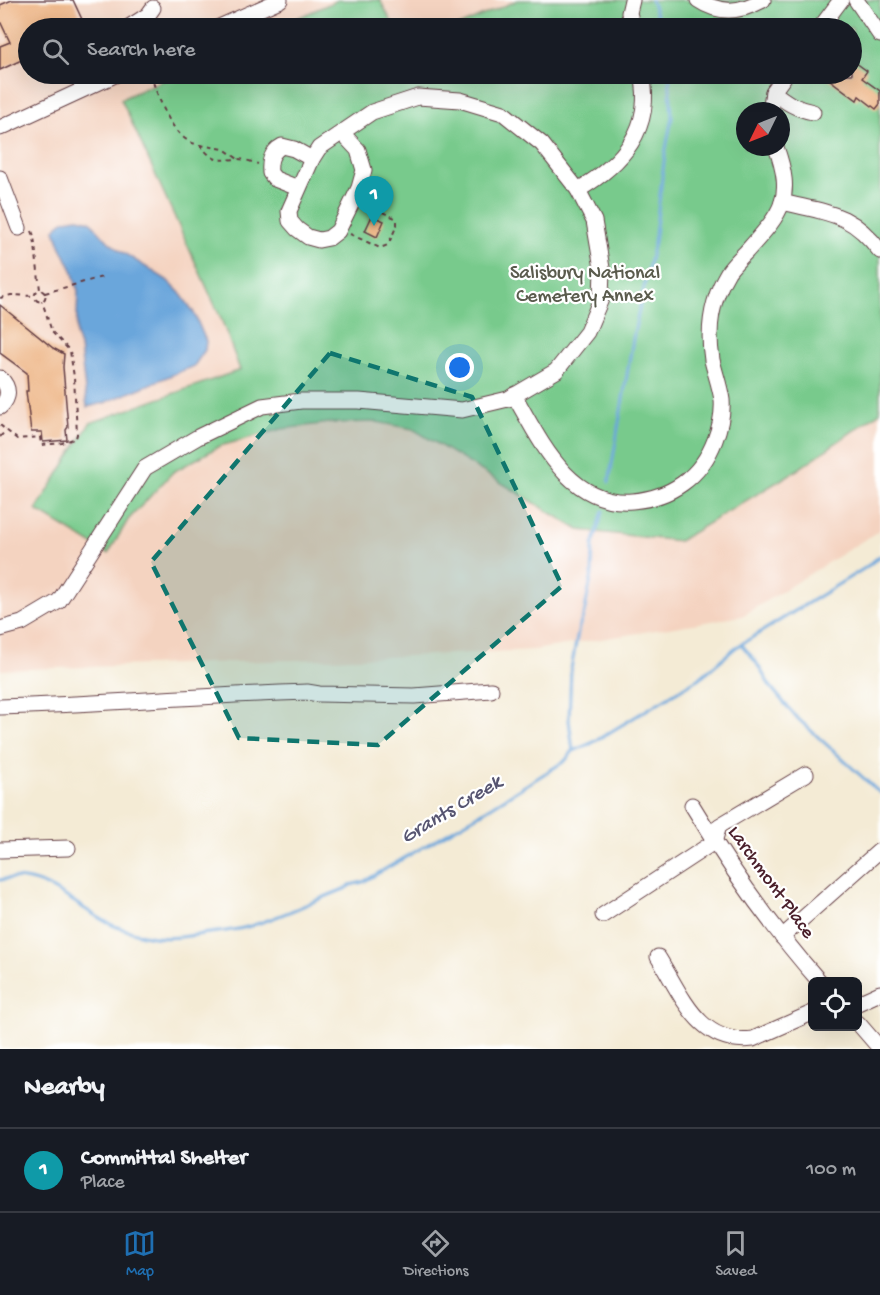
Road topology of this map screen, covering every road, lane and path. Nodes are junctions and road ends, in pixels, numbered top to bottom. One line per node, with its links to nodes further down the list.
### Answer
1 (280, 0): 9 (street)
2 (632, 0): 10 (street)
3 (698, 0): 4 (street)
4 (763, 0)
5 (841, 0): 11 (street)
6 (856, 0): 12 (street)
7 (153, 8): 8 (street)
8 (143, 18)
9 (240, 18)
10 (630, 18)
11 (828, 18)
12 (880, 35)
13 (95, 84): 20 (street)
14 (155, 84): 22 (path)
15 (644, 84): 29 (street)
16 (779, 84): 17 (street)
17 (773, 92): 18 (street); 19 (street)
18 (771, 102)
19 (813, 112)
20 (0, 128)
21 (342, 133): 25 (street); 29 (street); 30 (street)
22 (200, 145): 24 (path); 24 (path)
23 (779, 156): 31 (street)
24 (238, 159): 26 (path)
25 (312, 159): 26 (street); 28 (street)
26 (269, 165): 28 (street)
27 (0, 178): 32 (street)
28 (298, 188): 33 (street)
29 (578, 190): 42 (street)
30 (354, 198): 33 (street); 33 (path)
31 (782, 202): 34 (street); 42 (street)
32 (12, 219): 36 (path)
33 (339, 230)
34 (880, 251)
35 (102, 277): 37 (path)
36 (40, 290): 37 (path); 38 (path)
37 (45, 293): 40 (path)
38 (34, 296): 39 (path); 40 (path)
39 (0, 298)
40 (42, 301): 45 (path)
41 (0, 378): 43 (street)
42 (514, 395): 47 (street)
43 (0, 406)
44 (0, 425): 45 (path)
45 (6, 430): 46 (path)
46 (0, 437)
47 (0, 629)
48 (491, 690): 49 (street)
49 (0, 707)
50 (806, 774): 52 (street)
51 (692, 805): 52 (street, Larchmont Place)
52 (714, 842): 56 (street); 57 (street, Larchmont Place)
53 (68, 848): 54 (street)
54 (0, 850)
55 (879, 851): 57 (street)
56 (603, 915)
57 (782, 937): 59 (street, Larchmont Place)
58 (658, 957): 62 (street)
59 (817, 977)
60 (880, 993): 61 (street)
61 (862, 1001)
62 (808, 1015)
63 (862, 1028): 64 (street)
64 (876, 1046)

